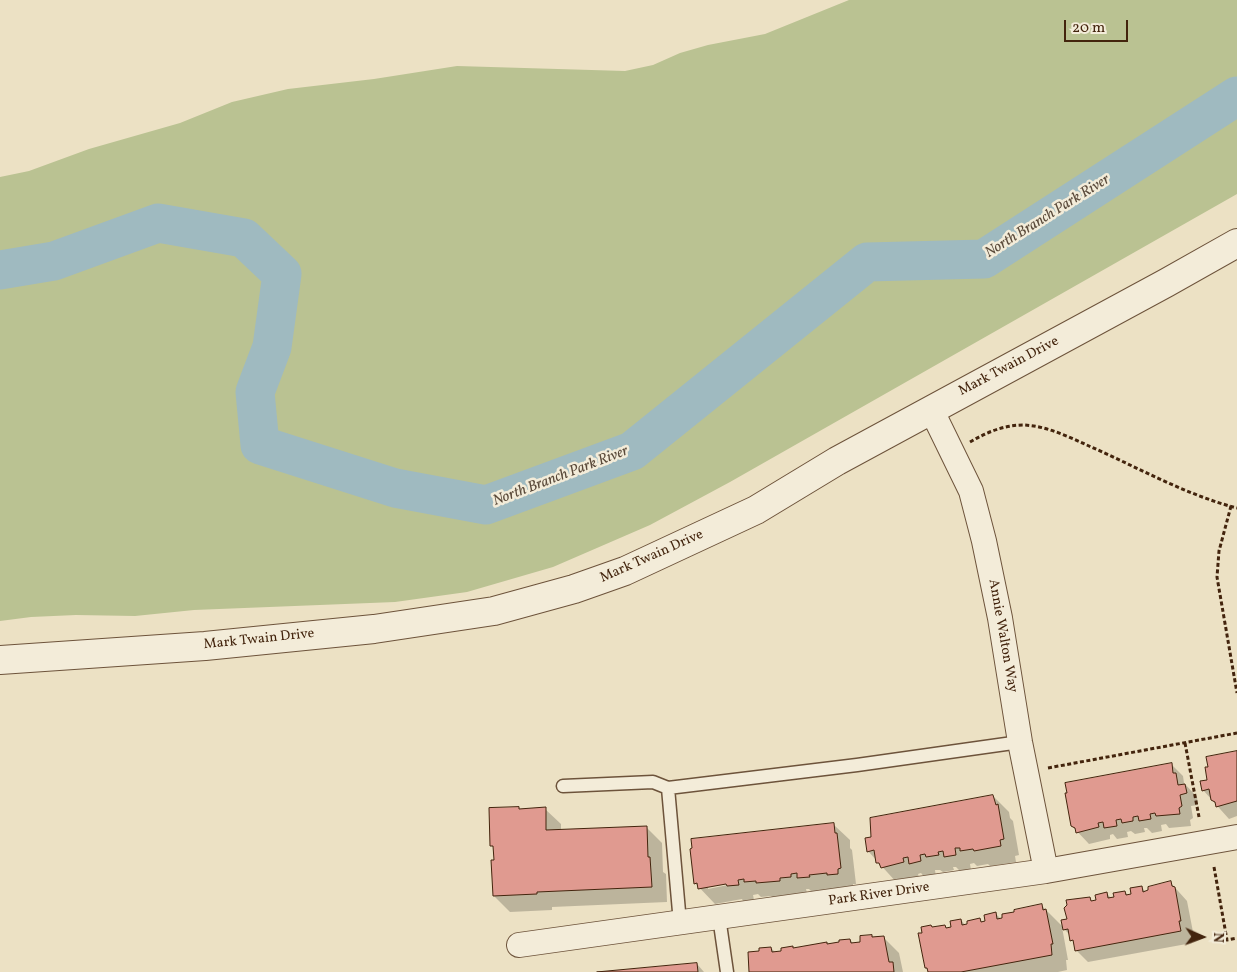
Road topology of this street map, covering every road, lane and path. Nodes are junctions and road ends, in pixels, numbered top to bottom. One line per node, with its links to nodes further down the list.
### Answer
1 (1237, 243): 2 (street, Mark Twain Drive)
2 (931, 409): 6 (street, Mark Twain Drive); 9 (street, Annie Walton Way)
3 (968, 443): 4 (path)
4 (1232, 506): 5 (path); 7 (path)
5 (1237, 508)
6 (0, 660)
7 (1237, 693)
8 (1237, 733): 10 (path)
9 (1020, 742): 13 (lane); 17 (street, Annie Walton Way)
10 (1185, 743): 11 (path); 14 (path)
11 (1045, 768)
12 (563, 786): 13 (lane)
13 (668, 788): 19 (lane)
14 (1199, 817)
15 (1237, 837): 17 (street, Park River Drive)
16 (1214, 867): 20 (path)
17 (1046, 871): 18 (street, Park River Drive)
18 (719, 917): 19 (street, Park River Drive); 22 (lane)
19 (680, 923): 21 (street, Park River Drive)
20 (1237, 938)
21 (519, 945)
22 (727, 972)

